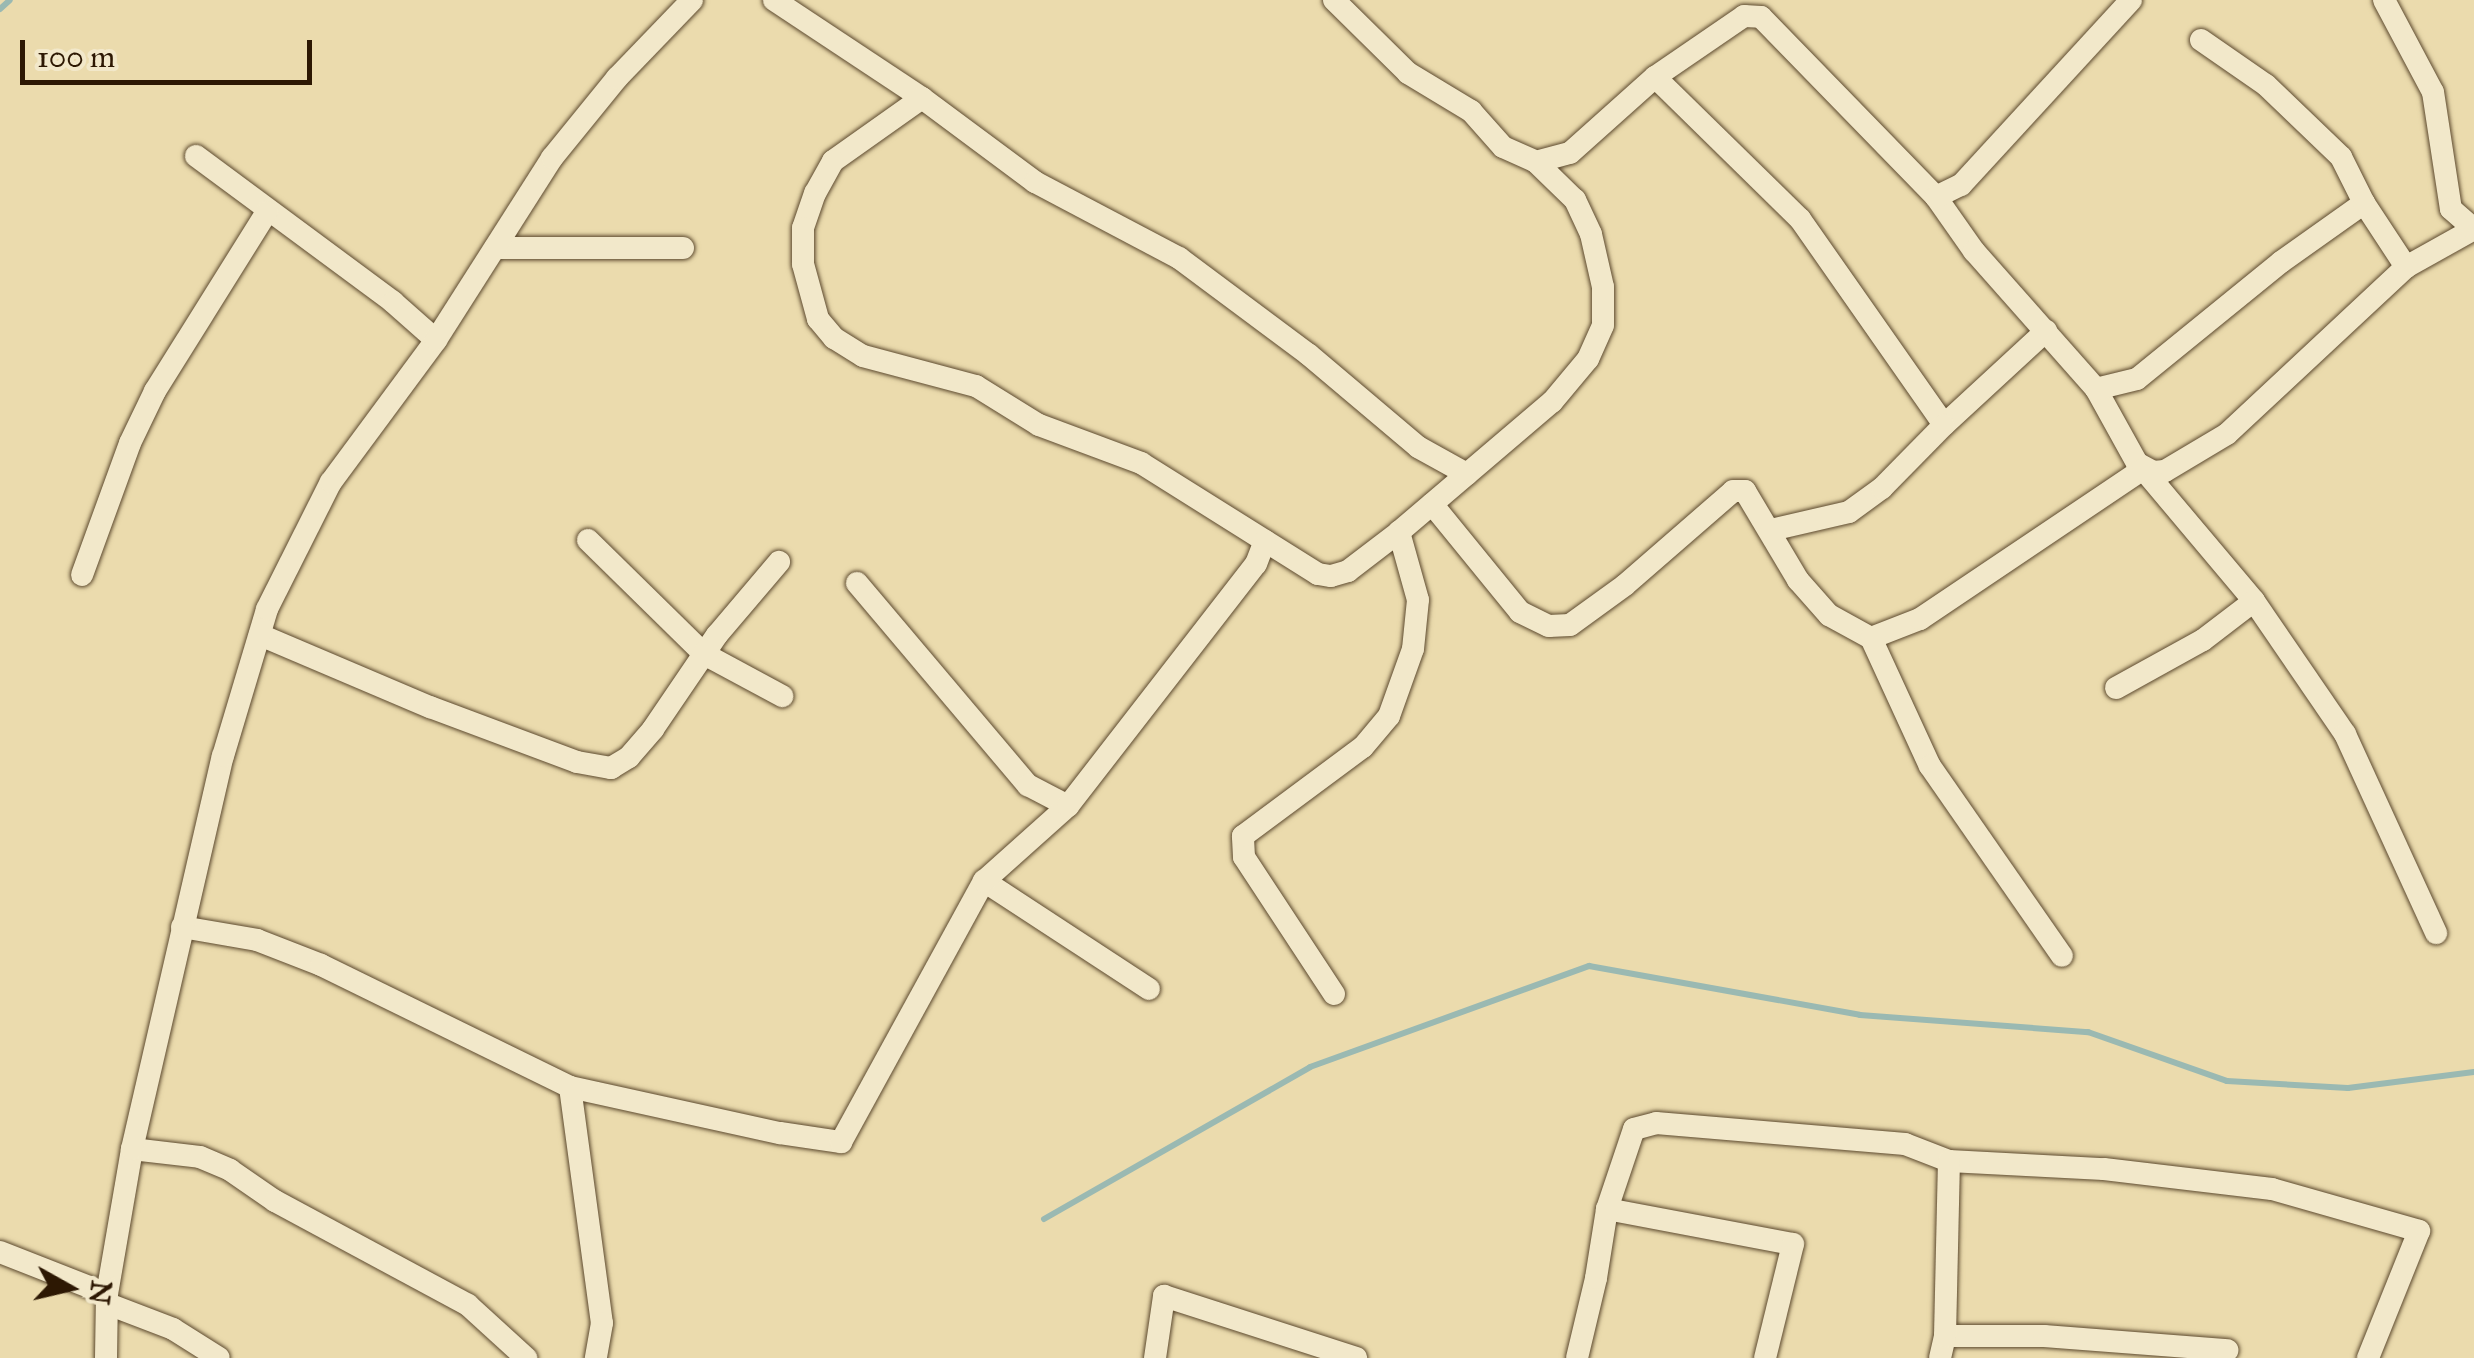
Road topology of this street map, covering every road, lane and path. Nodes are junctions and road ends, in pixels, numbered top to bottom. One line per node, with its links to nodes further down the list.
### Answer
1 (692, 0): 16 (street)
2 (774, 0): 9 (street)
3 (1334, 0): 11 (street)
4 (2131, 0): 12 (street)
5 (2384, 0): 15 (street)
6 (1752, 8): 8 (street); 12 (street)
7 (2200, 40): 13 (street)
8 (1656, 77): 11 (street); 22 (street)
9 (922, 98): 24 (street); 29 (street)
10 (196, 156): 14 (street)
11 (1536, 162): 24 (street)
12 (1936, 197): 19 (street)
13 (2364, 203): 18 (street); 21 (street)
14 (267, 212): 20 (street); 31 (street)
15 (2474, 229): 18 (street)
16 (495, 248): 17 (street); 20 (street)
17 (684, 248)
18 (2406, 267): 23 (street)
19 (2046, 331): 21 (street); 22 (street)
20 (436, 340): 34 (street)
21 (2096, 389): 23 (street)
22 (1944, 425): 26 (street)
23 (2143, 469): 33 (street); 35 (street)
24 (1467, 474): 25 (street)
25 (1432, 504): 26 (street); 27 (street)
26 (1771, 530): 35 (street)
27 (1398, 532): 29 (street); 45 (street)
28 (588, 540): 36 (street)
29 (1266, 542): 39 (street)
30 (778, 562): 36 (street)
31 (82, 575)
32 (857, 583): 39 (street)
33 (2254, 600): 37 (street); 42 (street)
34 (260, 635): 36 (street); 41 (street)
35 (1871, 638): 43 (street)
36 (704, 654): 38 (street)
37 (2116, 688)
38 (782, 696)
39 (1068, 806): 40 (street)
40 (984, 880): 44 (street); 46 (street)
41 (182, 928): 46 (street); 47 (street)
42 (2436, 932)
43 (2062, 956)
44 (1149, 990)
45 (1334, 994)
46 (570, 1087): 57 (street)
47 (132, 1148): 51 (street); 56 (street)
48 (1949, 1161): 49 (street); 52 (street); 62 (street)
49 (1607, 1209): 60 (street); 61 (street)
50 (0, 1252): 51 (street)
51 (107, 1299): 54 (street); 55 (street)
52 (1943, 1347): 53 (street)
53 (2227, 1350)
54 (106, 1358)
55 (219, 1358)
56 (526, 1358)
57 (596, 1358)
58 (1155, 1358): 59 (street)
59 (1356, 1358)
60 (1576, 1358)
61 (1764, 1358)
62 (2368, 1358)

